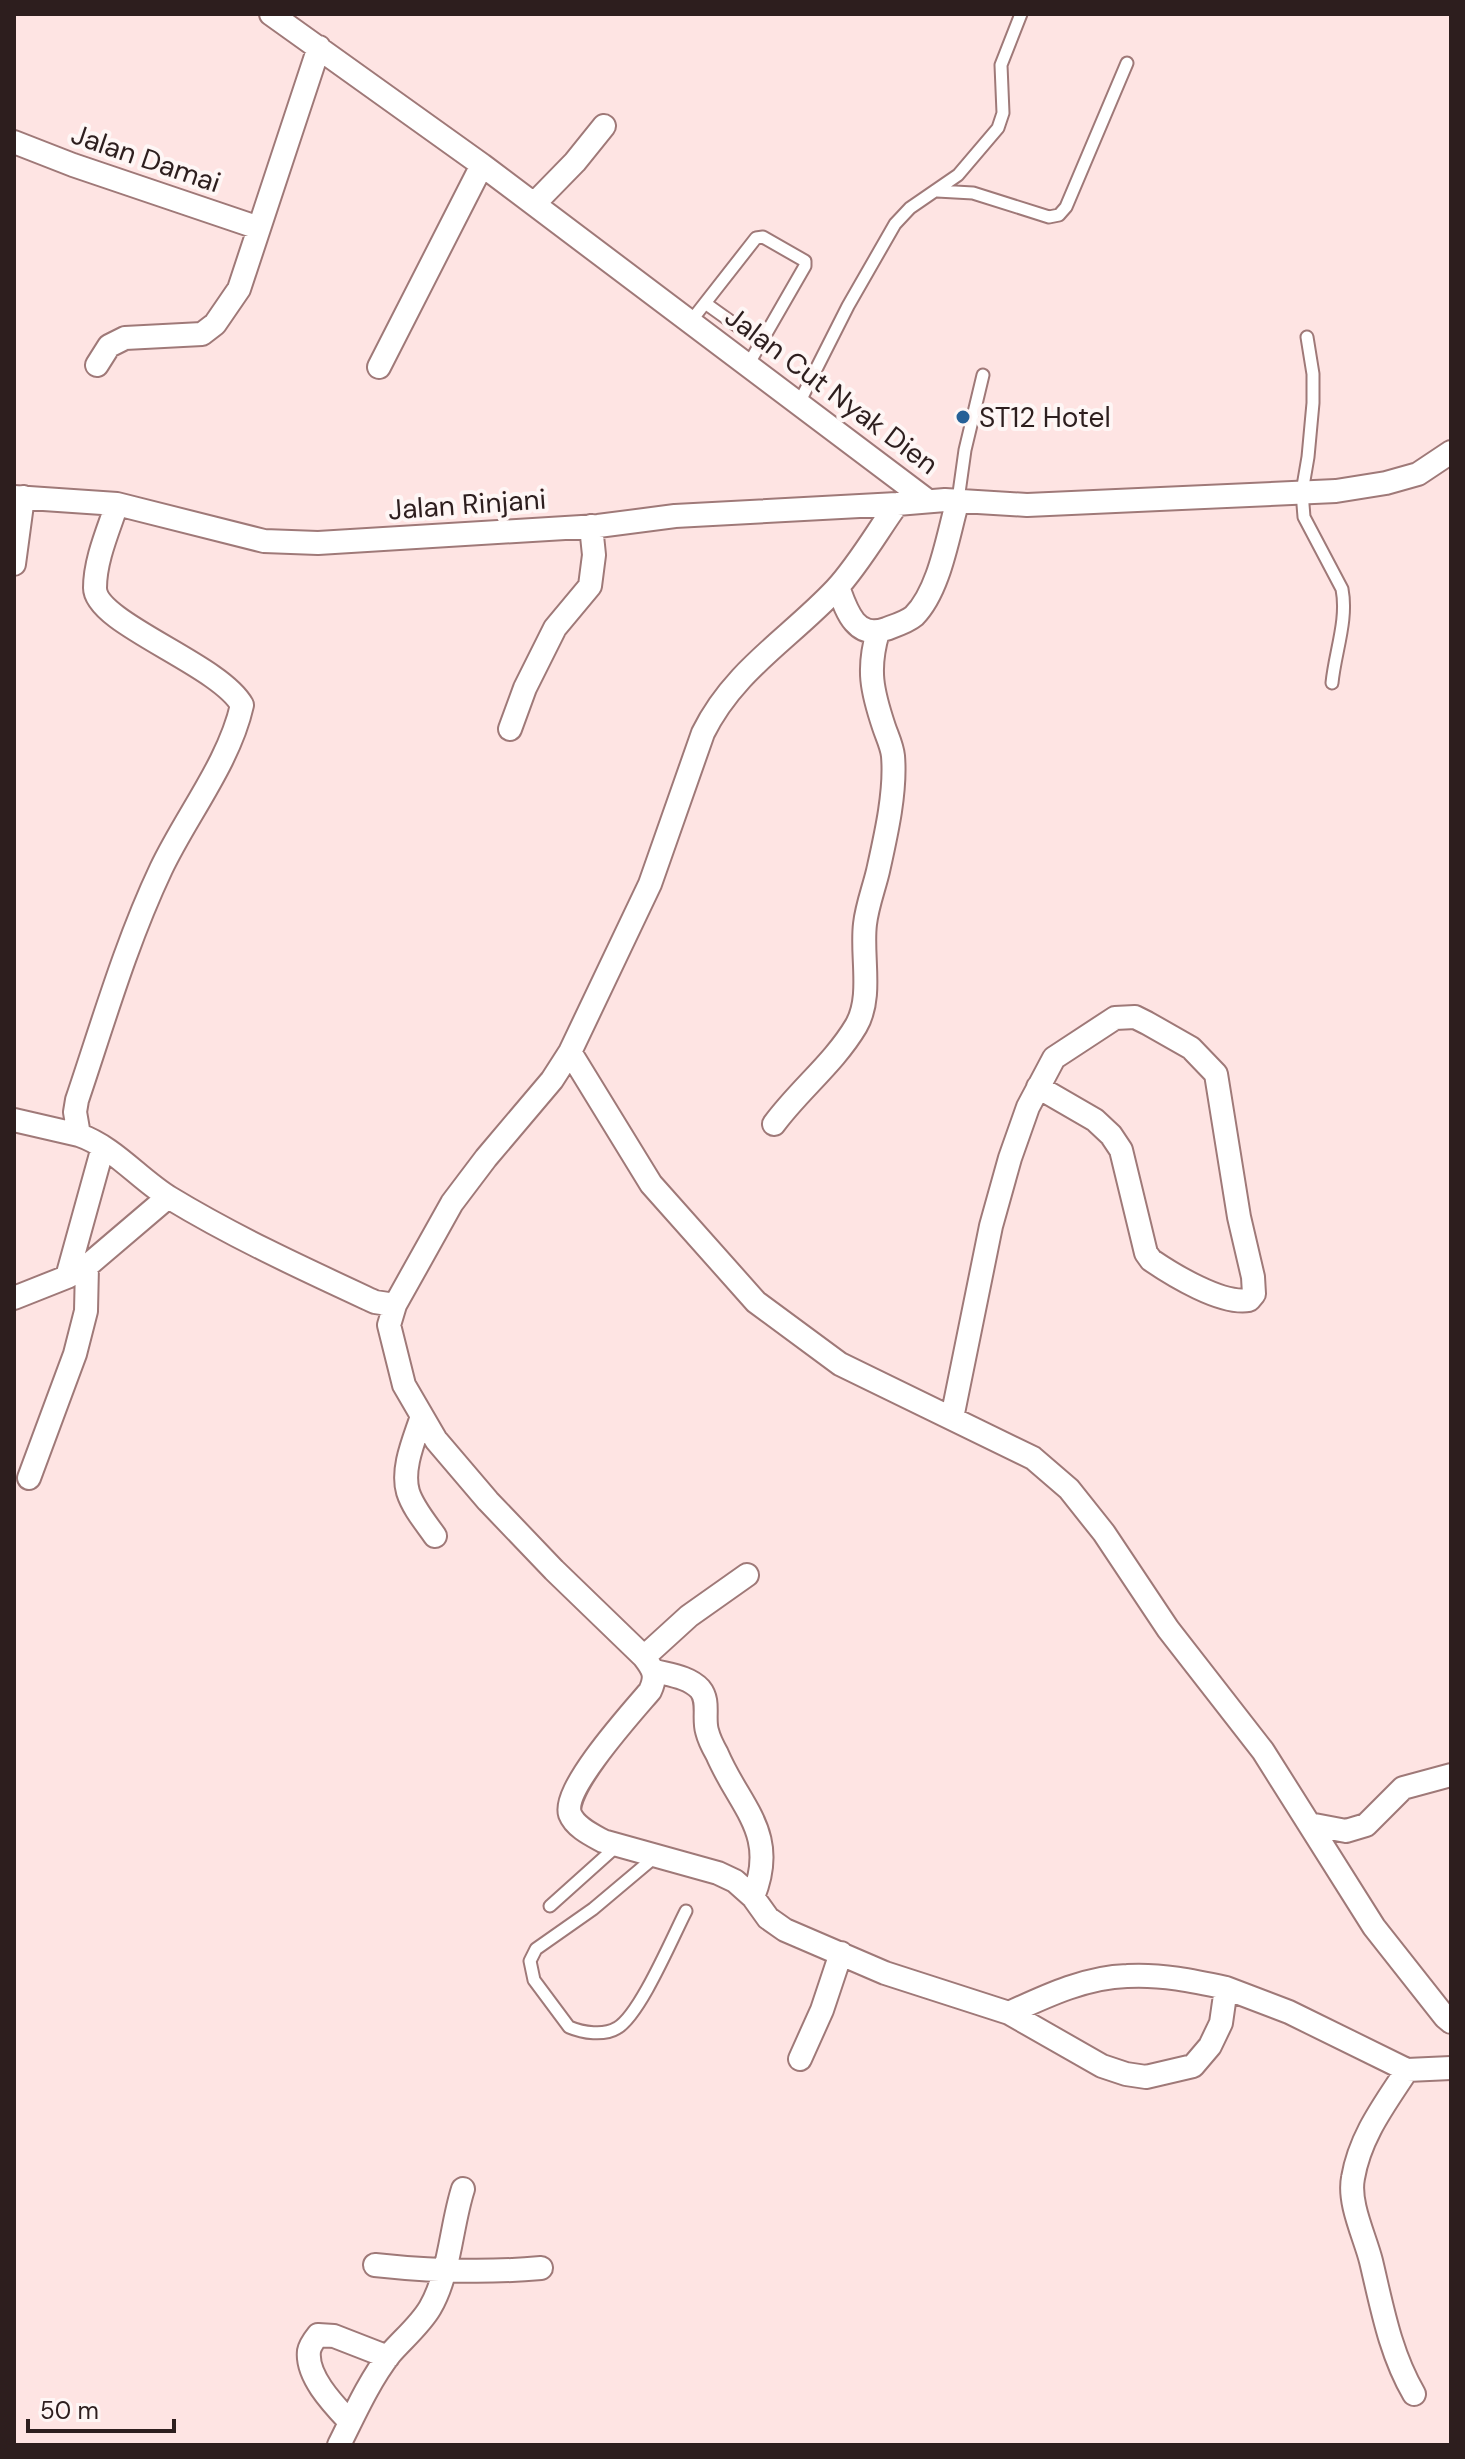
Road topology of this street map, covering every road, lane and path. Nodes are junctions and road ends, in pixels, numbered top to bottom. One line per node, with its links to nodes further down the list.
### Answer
1 (271, 14): 3 (street, Jalan Cut Nyak Dien)
2 (1021, 14): 8 (lane)
3 (319, 47): 7 (street, Jalan Cut Nyak Dien); 10 (street)
4 (1127, 63): 8 (lane)
5 (604, 126): 9 (street)
6 (14, 142): 10 (street, Jalan Damai)
7 (482, 165): 9 (street, Jalan Cut Nyak Dien); 16 (street)
8 (937, 191): 18 (lane)
9 (534, 204): 11 (street, Jalan Cut Nyak Dien)
10 (259, 228): 14 (street)
11 (698, 312): 13 (lane); 13 (lane); 15 (street, Jalan Cut Nyak Dien)
12 (1307, 337): 20 (lane)
13 (761, 343): 15 (lane)
14 (97, 365)
15 (748, 365): 18 (street, Jalan Cut Nyak Dien)
16 (379, 367)
17 (983, 375): 22 (lane)
18 (799, 403): 23 (street, Jalan Cut Nyak Dien)
19 (1451, 452): 20 (street, Jalan Cut Nyak Dien)
20 (1302, 492): 22 (street, Jalan Cut Nyak Dien); 30 (lane)
21 (18, 497): 24 (street, Jalan Rinjani); 27 (street)
22 (958, 500): 23 (street, Jalan Cut Nyak Dien); 29 (street)
23 (928, 501): 25 (street, Jalan Rinjani)
24 (117, 504): 26 (street, Jalan Rinjani); 36 (street)
25 (897, 504): 26 (street, Jalan Rinjani); 28 (street)
26 (591, 526): 31 (street)
27 (14, 564)
28 (838, 587): 29 (street); 32 (street)
29 (878, 632): 35 (street)
30 (1332, 683)
31 (510, 729)
32 (570, 1052): 41 (street); 43 (street)
33 (1038, 1087): 33 (street); 43 (street)
34 (14, 1120): 36 (street)
35 (774, 1124)
36 (79, 1135): 37 (street)
37 (103, 1147): 38 (street); 39 (street)
38 (168, 1197): 39 (street); 41 (street)
39 (77, 1271): 40 (street); 44 (street)
40 (14, 1298)
41 (395, 1305): 42 (street)
42 (422, 1416): 45 (street); 47 (street)
43 (952, 1418): 49 (street)
44 (29, 1478)
45 (435, 1536)
46 (747, 1575): 47 (street)
47 (649, 1664): 50 (street); 52 (street)
48 (1451, 1775): 49 (street)
49 (1309, 1824): 58 (street)
50 (619, 1845): 51 (street); 53 (lane)
51 (656, 1856): 52 (street); 54 (lane)
52 (753, 1897): 55 (street)
53 (550, 1906)
54 (686, 1911)
55 (841, 1953): 57 (street); 59 (street)
56 (1226, 1988): 57 (street); 57 (street); 61 (street)
57 (1009, 2013)
58 (1451, 2022)
59 (800, 2059)
60 (1451, 2068): 61 (street)
61 (1407, 2070): 67 (street)
62 (463, 2189): 65 (street)
63 (375, 2265): 65 (street)
64 (541, 2268): 65 (street)
65 (444, 2271): 66 (street)
66 (388, 2357): 68 (street); 68 (street)
67 (1414, 2394)
68 (349, 2421): 69 (street)
69 (339, 2445)

